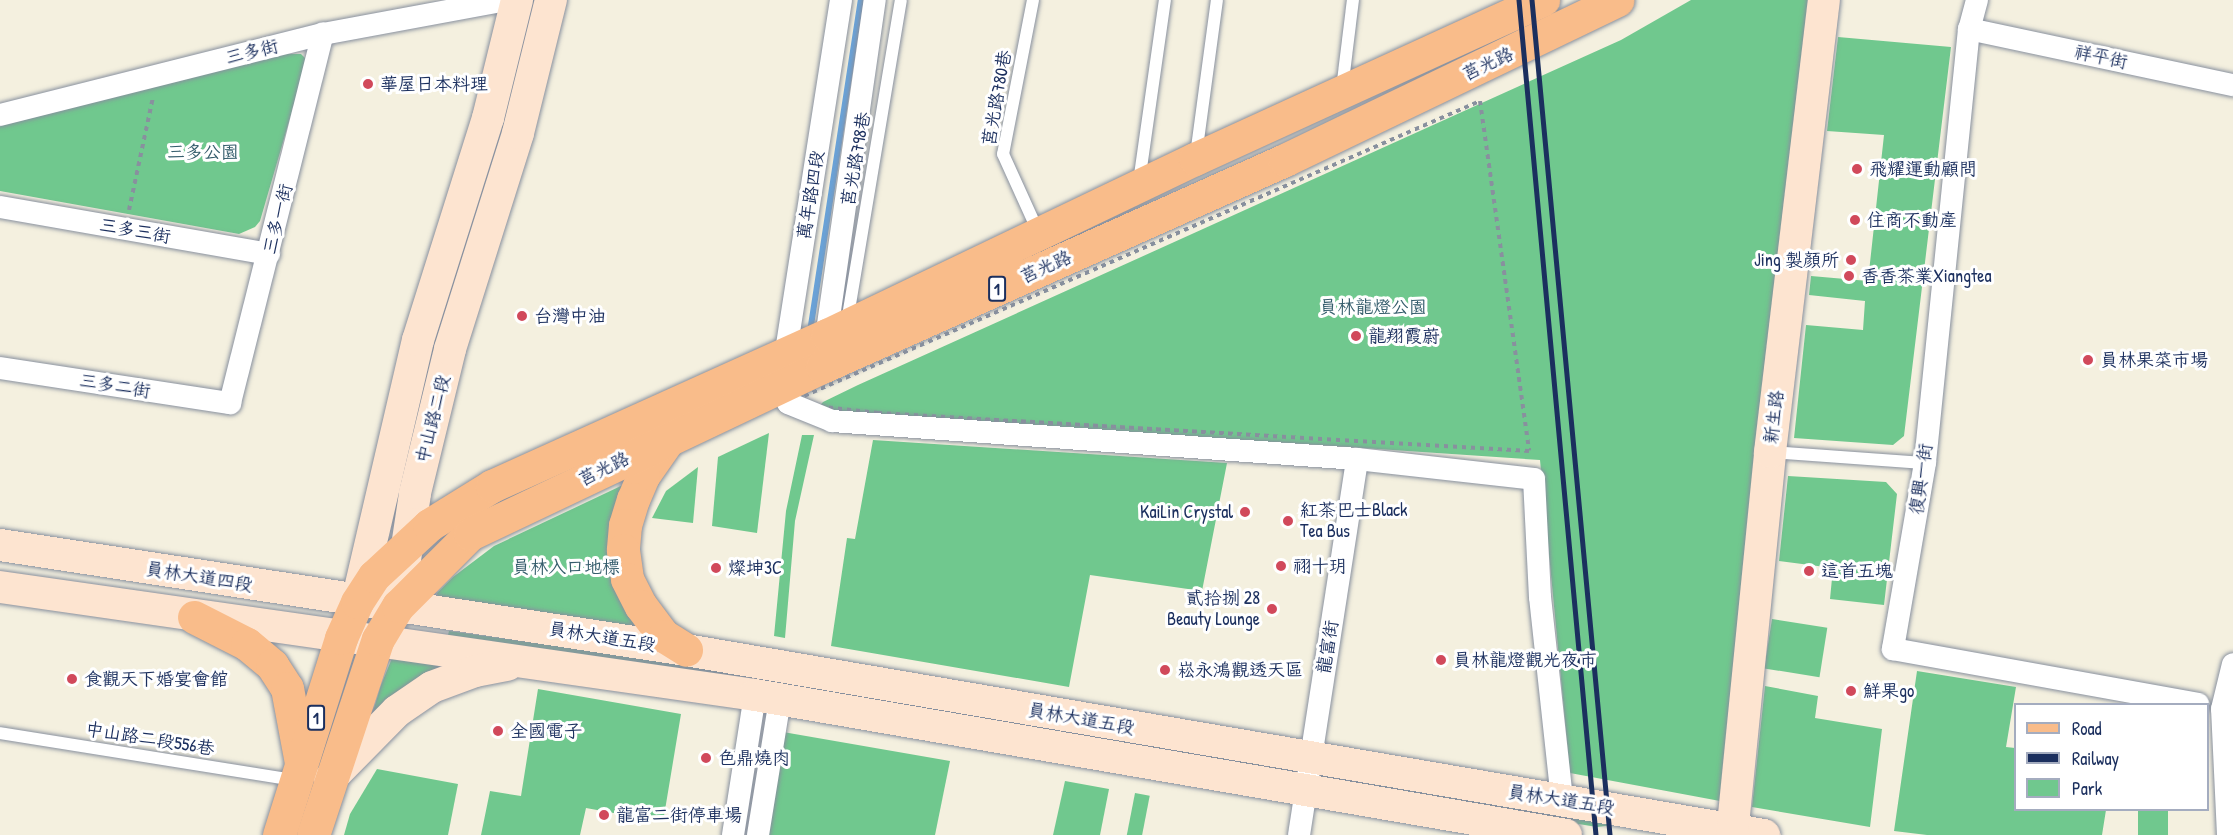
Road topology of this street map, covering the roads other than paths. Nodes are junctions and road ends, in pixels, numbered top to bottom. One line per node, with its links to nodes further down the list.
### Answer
1 (507, 0): 16 (street, 三多街)
2 (517, 0): 38 (main road, 中山路二段)
3 (551, 0): 36 (main road, 中山路二段)
4 (841, 0): 26 (street, 萬年路四段)
5 (875, 0): 25 (street, 萬年路四段)
6 (901, 0): 25 (lane, 莒光路798巷)
7 (1033, 0): 23 (lane, 莒光路780巷)
8 (1165, 0): 21 (lane)
9 (1217, 0): 20 (lane)
10 (1353, 0): 18 (lane)
11 (1543, 0): 18 (main road, 莒光路 / 1)
12 (1617, 0): 28 (main road, 莒光路 / 1)
13 (1824, 0): 32 (main road, 新生路)
14 (1977, 0): 15 (street, 復興一街)
15 (1969, 29): 17 (street, 祥平街); 34 (street, 復興一街)
16 (323, 34): 19 (street, 三多街); 24 (street, 三多一街)
17 (2233, 84)
18 (1342, 91): 20 (main road, 莒光路 / 1)
19 (0, 116)
20 (1195, 159): 21 (main road, 莒光路 / 1)
21 (1139, 186): 23 (main road, 莒光路 / 1)
22 (0, 207): 24 (street, 三多三街)
23 (1039, 232): 25 (main road, 莒光路 / 1)
24 (269, 254): 30 (street, 三多一街)
25 (836, 330): 26 (main road, 莒光路 / 1); 28 (street, 萬年路四段)
26 (787, 352): 29 (street, 萬年路四段); 36 (main road, 莒光路 / 1)
27 (0, 368): 30 (street, 三多二街)
28 (822, 368): 29 (main road, 莒光路 / 1)
29 (784, 396): 31 (main road, 莒光路 / 1); 33 (street)
30 (230, 403)
31 (670, 438): 39 (main road, 莒光路 / 1); 43 (main road)
32 (1770, 452): 34 (lane); 54 (main road, 新生路)
33 (1357, 459): 50 (street, 龍富街); 53 (street)
34 (1925, 463): 47 (street, 復興一街)
35 (0, 545): 38 (main road, 員林大道四段)
36 (406, 545): 38 (main road, 莒光路 / 1); 39 (main road, 中山路二段 / 1)
37 (0, 587): 40 (main road)
38 (357, 602): 39 (main road, 員林大道四段); 41 (main road, 中山路二段 / 1)
39 (398, 606): 42 (main road, 中山路二段 / 1); 43 (main road, 員林大道五段)
40 (194, 617): 41 (main road); 51 (main road)
41 (341, 638): 42 (main road, 員林大道五段); 51 (main road, 中山路二段 / 1)
42 (378, 639): 45 (main road, 員林大道五段); 51 (main road, 中山路二段 / 1)
43 (686, 650): 50 (main road, 員林大道五段)
44 (2233, 664): 48 (street)
45 (561, 665): 46 (main road, 員林大道五段); 51 (main road)
46 (767, 697): 52 (main road, 員林大道五段); 57 (street); 58 (street)
47 (2187, 703)
48 (2215, 708): 62 (street)
49 (0, 733): 51 (lane, 中山路二段556巷)
50 (1311, 759): 52 (street, 龍富街); 53 (main road, 員林大道五段)
51 (308, 775): 55 (main road, 中山路二段 / 1); 56 (main road, 中山路二段 / 1)
52 (1306, 793): 59 (street, 龍富街); 60 (main road, 員林大道五段)
53 (1562, 800): 54 (main road, 員林大道五段)
54 (1732, 832): 61 (main road, 員林大道五段)
55 (279, 835)
56 (314, 835)
57 (733, 835)
58 (758, 835)
59 (1299, 835)
60 (1566, 835)
61 (1764, 835)
62 (2228, 835)

